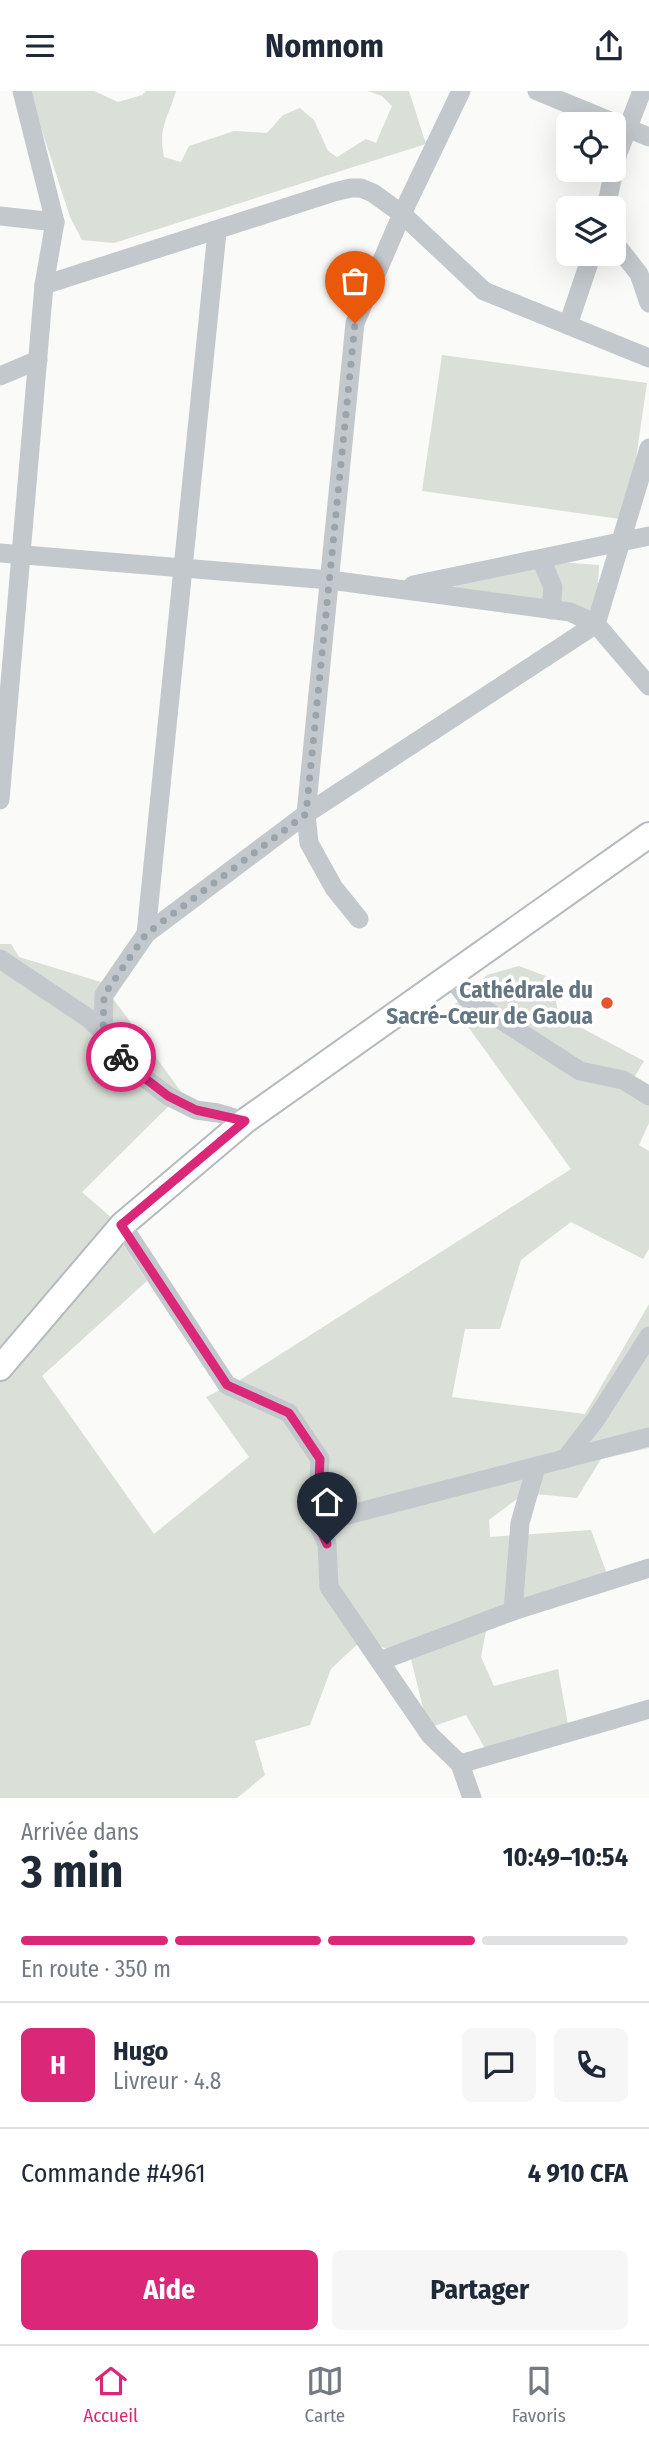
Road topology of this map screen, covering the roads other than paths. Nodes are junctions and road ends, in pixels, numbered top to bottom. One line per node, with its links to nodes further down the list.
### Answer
1 (22, 91): 10 (street)
2 (461, 91): 8 (street)
3 (537, 91): 5 (street)
4 (642, 91): 5 (street)
5 (628, 128): 6 (street); 7 (street)
6 (626, 134)
7 (649, 137)
8 (402, 214): 11 (street); 16 (street); 27 (street)
9 (0, 216): 10 (street)
10 (55, 222): 14 (street)
11 (217, 232): 14 (street); 26 (street)
12 (626, 257): 15 (street)
13 (588, 266): 16 (street)
14 (44, 285): 18 (street)
15 (649, 303)
16 (568, 324): 17 (street)
17 (649, 358)
18 (38, 360): 19 (street); 24 (street)
19 (0, 376)
20 (649, 448): 22 (street)
21 (649, 536): 22 (street)
22 (621, 542): 25 (street); 30 (street)
23 (0, 553): 24 (street)
24 (23, 555): 26 (street); 33 (street)
25 (541, 559): 28 (street); 29 (street)
26 (182, 568): 27 (street); 37 (street)
27 (330, 580): 28 (street); 34 (street)
28 (398, 589): 29 (street)
29 (551, 610): 30 (street)
30 (596, 624): 31 (street); 34 (street)
31 (640, 662): 32 (street)
32 (649, 686)
33 (0, 800)
34 (306, 814): 36 (street); 37 (street)
35 (649, 835): 39 (main road)
36 (359, 919)
37 (146, 934): 40 (street)
38 (0, 959): 40 (street)
39 (451, 977): 41 (street); 42 (main road)
40 (103, 1032): 42 (street)
41 (649, 1096)
42 (245, 1121): 43 (main road)
43 (121, 1225): 45 (main road); 49 (street)
44 (649, 1336): 47 (street)
45 (0, 1368)
46 (649, 1437): 47 (street)
47 (565, 1459): 48 (street)
48 (536, 1467): 49 (street); 51 (street)
49 (317, 1523): 52 (street)
50 (649, 1568): 51 (street)
51 (513, 1611): 52 (street)
52 (380, 1661): 54 (street)
53 (649, 1709): 54 (street)
54 (460, 1764): 55 (street)
55 (472, 1798)

